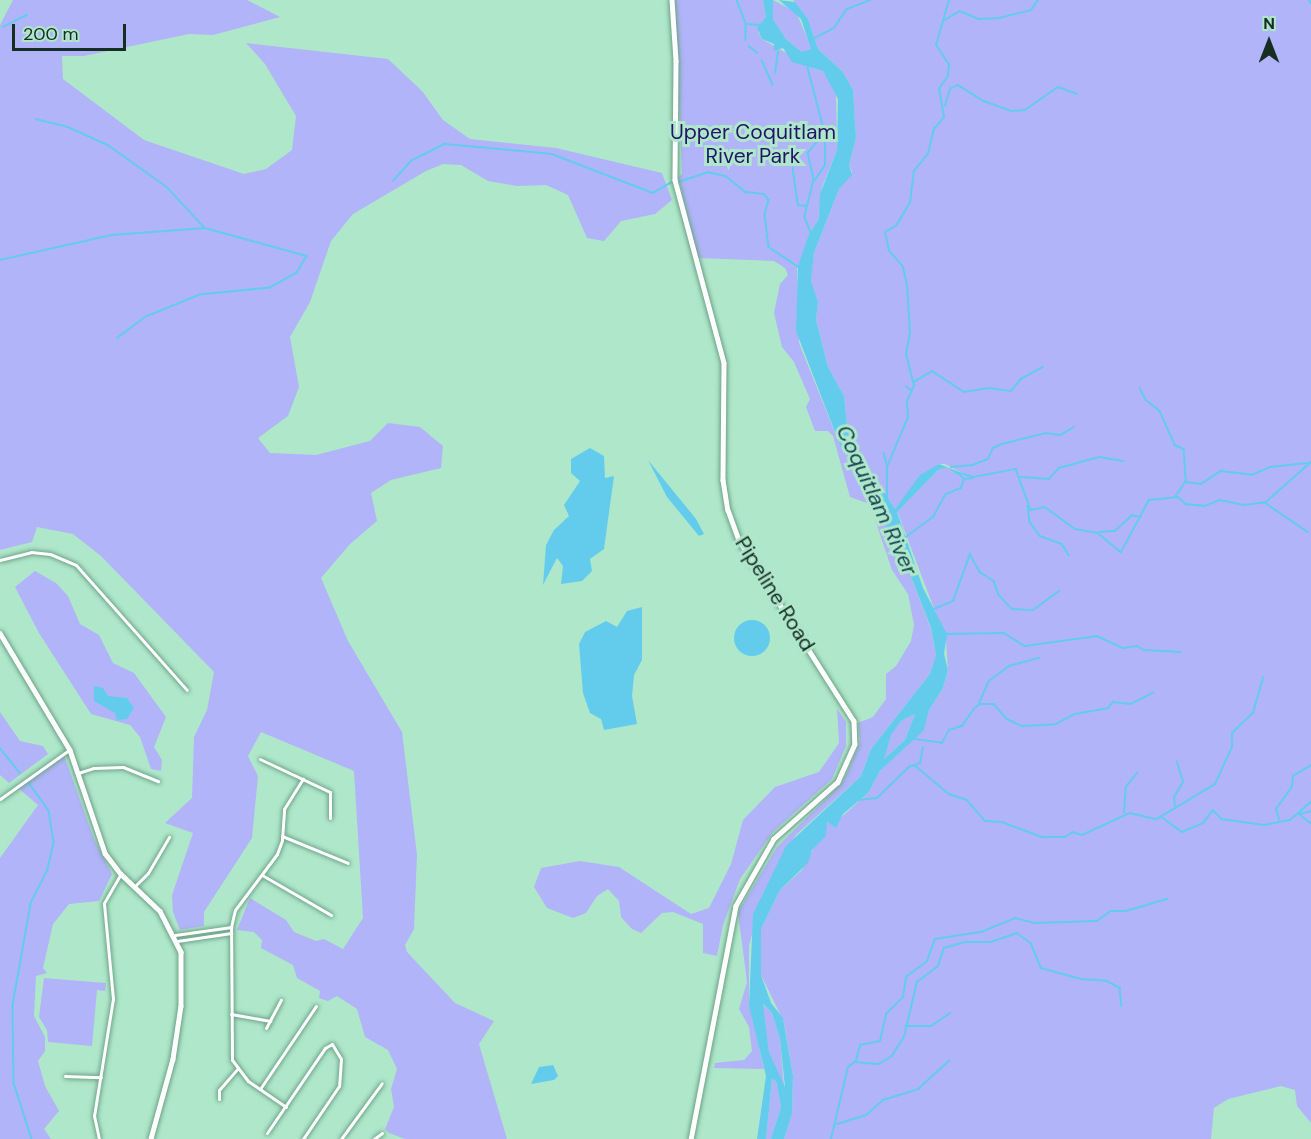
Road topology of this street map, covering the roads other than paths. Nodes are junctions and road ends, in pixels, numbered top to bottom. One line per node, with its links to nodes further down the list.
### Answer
1 (672, 0): 41 (street, Pipeline Road)
2 (0, 560): 4 (street)
3 (0, 633): 5 (street)
4 (187, 690)
5 (70, 750): 7 (street); 10 (street)
6 (260, 759): 8 (street)
7 (78, 772): 9 (street); 15 (street)
8 (303, 778): 11 (street); 12 (street)
9 (158, 781)
10 (0, 799)
11 (330, 818)
12 (282, 836): 14 (street); 16 (street)
13 (169, 837): 17 (street)
14 (348, 863)
15 (121, 874): 17 (street); 29 (street)
16 (261, 875): 18 (street); 19 (street)
17 (134, 887): 21 (street)
18 (331, 915)
19 (231, 927): 20 (street); 21 (street)
20 (231, 933): 21 (street); 24 (street)
21 (176, 938): 37 (street)
22 (281, 1000): 25 (street)
23 (316, 1006): 31 (street)
24 (231, 1014): 25 (street); 27 (street)
25 (270, 1021): 26 (street)
26 (266, 1028)
27 (237, 1069): 31 (street); 32 (street)
28 (65, 1076): 29 (street)
29 (101, 1077): 36 (street)
30 (382, 1083): 39 (street)
31 (261, 1089): 33 (street)
32 (219, 1099)
33 (286, 1107): 34 (street); 38 (street)
34 (267, 1133)
35 (382, 1133): 40 (street)
36 (99, 1139)
37 (151, 1139)
38 (303, 1139)
39 (341, 1139)
40 (374, 1139)
41 (691, 1139)

